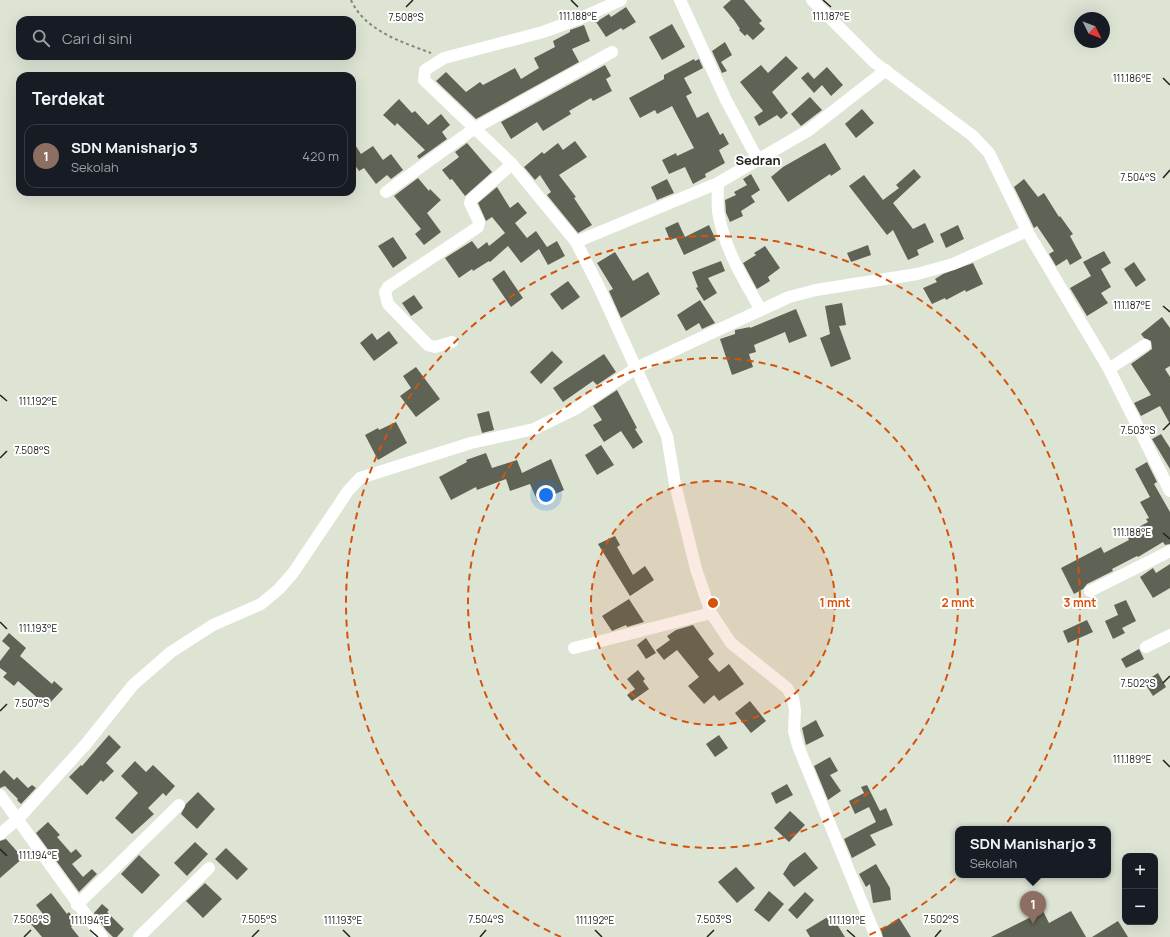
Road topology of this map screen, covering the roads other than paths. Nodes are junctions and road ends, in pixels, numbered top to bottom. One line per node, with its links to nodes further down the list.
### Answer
1 (621, 0): 6 (street)
2 (680, 0): 7 (street)
3 (812, 0): 5 (street)
4 (612, 52): 6 (street)
5 (886, 70): 7 (street); 11 (street)
6 (475, 128): 8 (street); 10 (street)
7 (758, 160): 9 (street)
8 (512, 164): 12 (street); 14 (street)
9 (718, 183): 12 (street); 13 (street)
10 (386, 192)
11 (1027, 231): 13 (street); 17 (street)
12 (576, 242): 16 (street)
13 (761, 310): 16 (street)
14 (452, 342)
15 (1144, 345): 17 (street)
16 (636, 368): 21 (street); 27 (street)
17 (1109, 369): 18 (street)
18 (1170, 491)
19 (1170, 552): 20 (street)
20 (1090, 591)
21 (711, 613): 24 (street); 33 (street)
22 (1170, 635): 23 (street)
23 (1146, 647)
24 (574, 648)
25 (0, 795): 27 (street)
26 (179, 805): 30 (street)
27 (18, 819): 28 (street); 30 (street)
28 (0, 834)
29 (209, 868): 32 (street)
30 (77, 905): 31 (street)
31 (102, 937)
32 (139, 937)
33 (876, 937)

